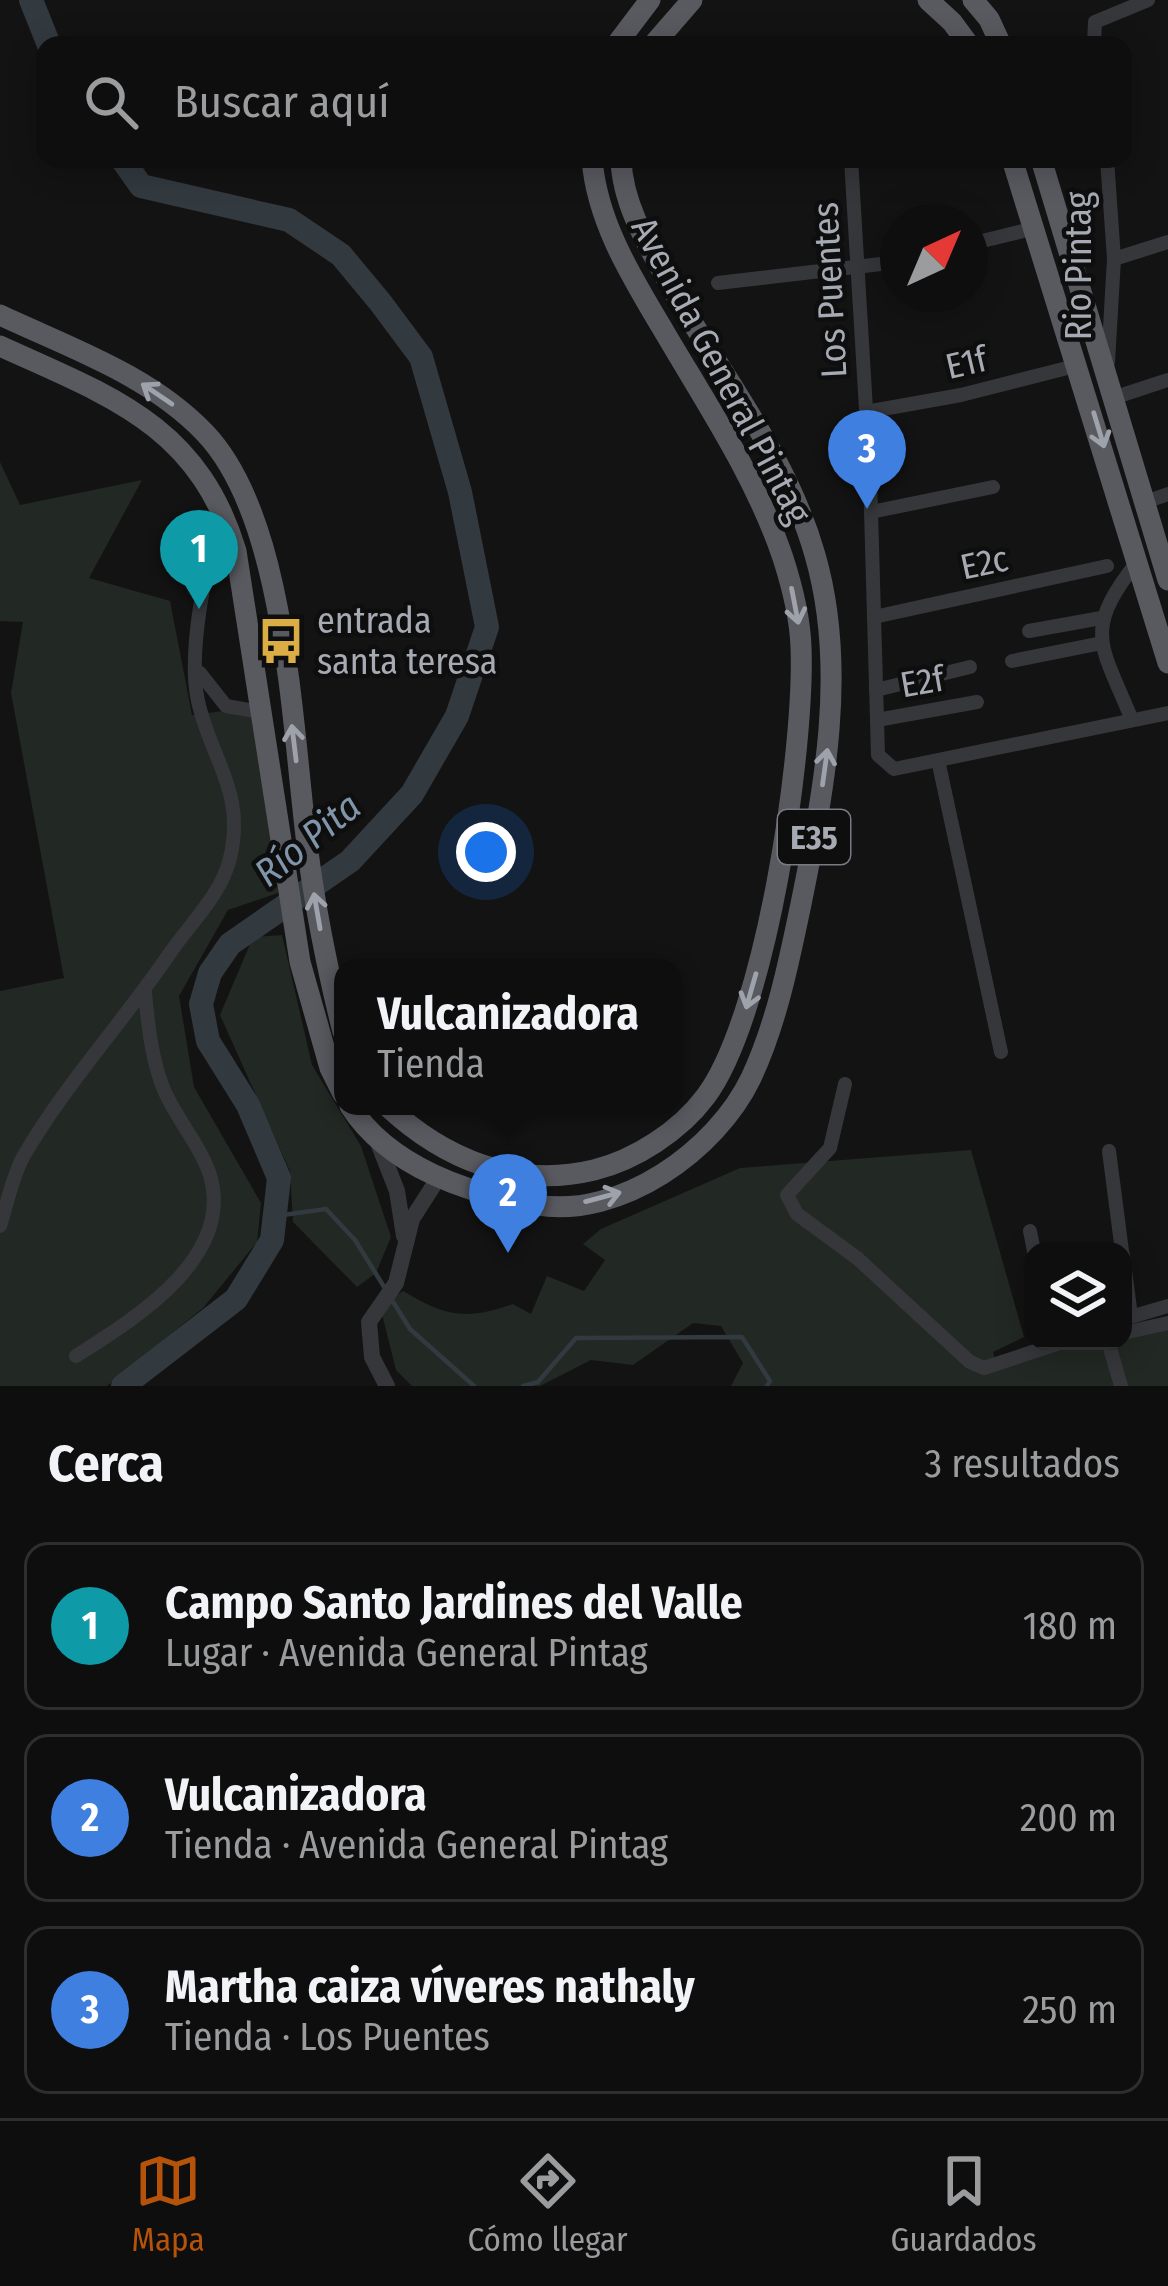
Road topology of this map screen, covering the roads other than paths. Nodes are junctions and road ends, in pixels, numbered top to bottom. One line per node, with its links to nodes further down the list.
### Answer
1 (650, 0): 7 (highway)
2 (692, 0): 8 (highway)
3 (928, 0): 9 (highway)
4 (973, 0): 6 (highway)
5 (1148, 0): 10 (street)
6 (986, 10)
7 (623, 36)
8 (661, 36)
9 (961, 36)
10 (1092, 36)
11 (594, 168): 62 (highway, Avenida General Pintag / E35, one-way to 62)
12 (621, 168): 65 (highway, Avenida General Pintag / E35, one-way to 12)
13 (852, 168): 22 (street, Los Puentes)
14 (1015, 168): 17 (highway)
15 (1044, 168): 27 (highway)
16 (1108, 168): 20 (street, Rio Pintag)
17 (1035, 228): 18 (street); 26 (highway)
18 (988, 240)
19 (1168, 242): 20 (street)
20 (1114, 260): 27 (street, Rio Pintag)
21 (880, 264): 22 (street)
22 (860, 266): 23 (street); 30 (street, Los Puentes)
23 (718, 283)
24 (0, 315): 57 (highway, one-way to 24)
25 (0, 346): 34 (highway)
26 (1079, 365): 30 (street, E1f); 36 (highway, one-way to 36)
27 (1107, 373): 29 (highway)
28 (1168, 380): 29 (street)
29 (1113, 398): 33 (highway)
30 (866, 412): 35 (street, Los Puentes)
31 (993, 487): 35 (street)
32 (1168, 494): 33 (street)
33 (1145, 502): 38 (highway)
34 (222, 509): 45 (street); 50 (highway)
35 (871, 512): 39 (street, Los Puentes)
36 (1138, 561): 40 (street); 44 (highway)
37 (1107, 566): 39 (street, E2c)
38 (1168, 580)
39 (874, 616): 47 (street, Los Puentes)
40 (1101, 618): 41 (street); 42 (street)
41 (1029, 631)
42 (1102, 643): 43 (street); 53 (street)
43 (1012, 661)
44 (1168, 664)
45 (197, 667): 49 (street); 54 (street)
46 (970, 667): 47 (street)
47 (876, 689): 52 (street, Los Puentes)
48 (977, 702): 52 (street, E2f)
49 (226, 706): 50 (street); 54 (street)
50 (261, 712): 59 (highway)
51 (1168, 712): 53 (street)
52 (877, 720): 55 (street, Los Puentes)
53 (1132, 720): 55 (street)
54 (206, 724): 56 (street)
55 (938, 760): 58 (street)
56 (145, 993): 66 (street); 77 (street)
57 (334, 996)
58 (1000, 1052)
59 (334, 1076)
60 (845, 1084): 75 (street)
61 (357, 1115): 63 (highway, Avenida General Pintag / E35)
62 (397, 1115)
63 (374, 1135): 65 (highway, Avenida General Pintag / E35); 70 (street)
64 (1109, 1151): 69 (street)
65 (439, 1177): 70 (street)
66 (0, 1226)
67 (1030, 1232): 68 (street)
68 (1032, 1242)
69 (1121, 1242)
70 (406, 1243): 78 (street)
71 (1168, 1306): 72 (street)
72 (1132, 1316)
73 (1168, 1323): 74 (street)
74 (1132, 1331)
75 (1035, 1350)
76 (1110, 1350): 79 (street)
77 (76, 1356)
78 (387, 1386)
79 (1120, 1386)

